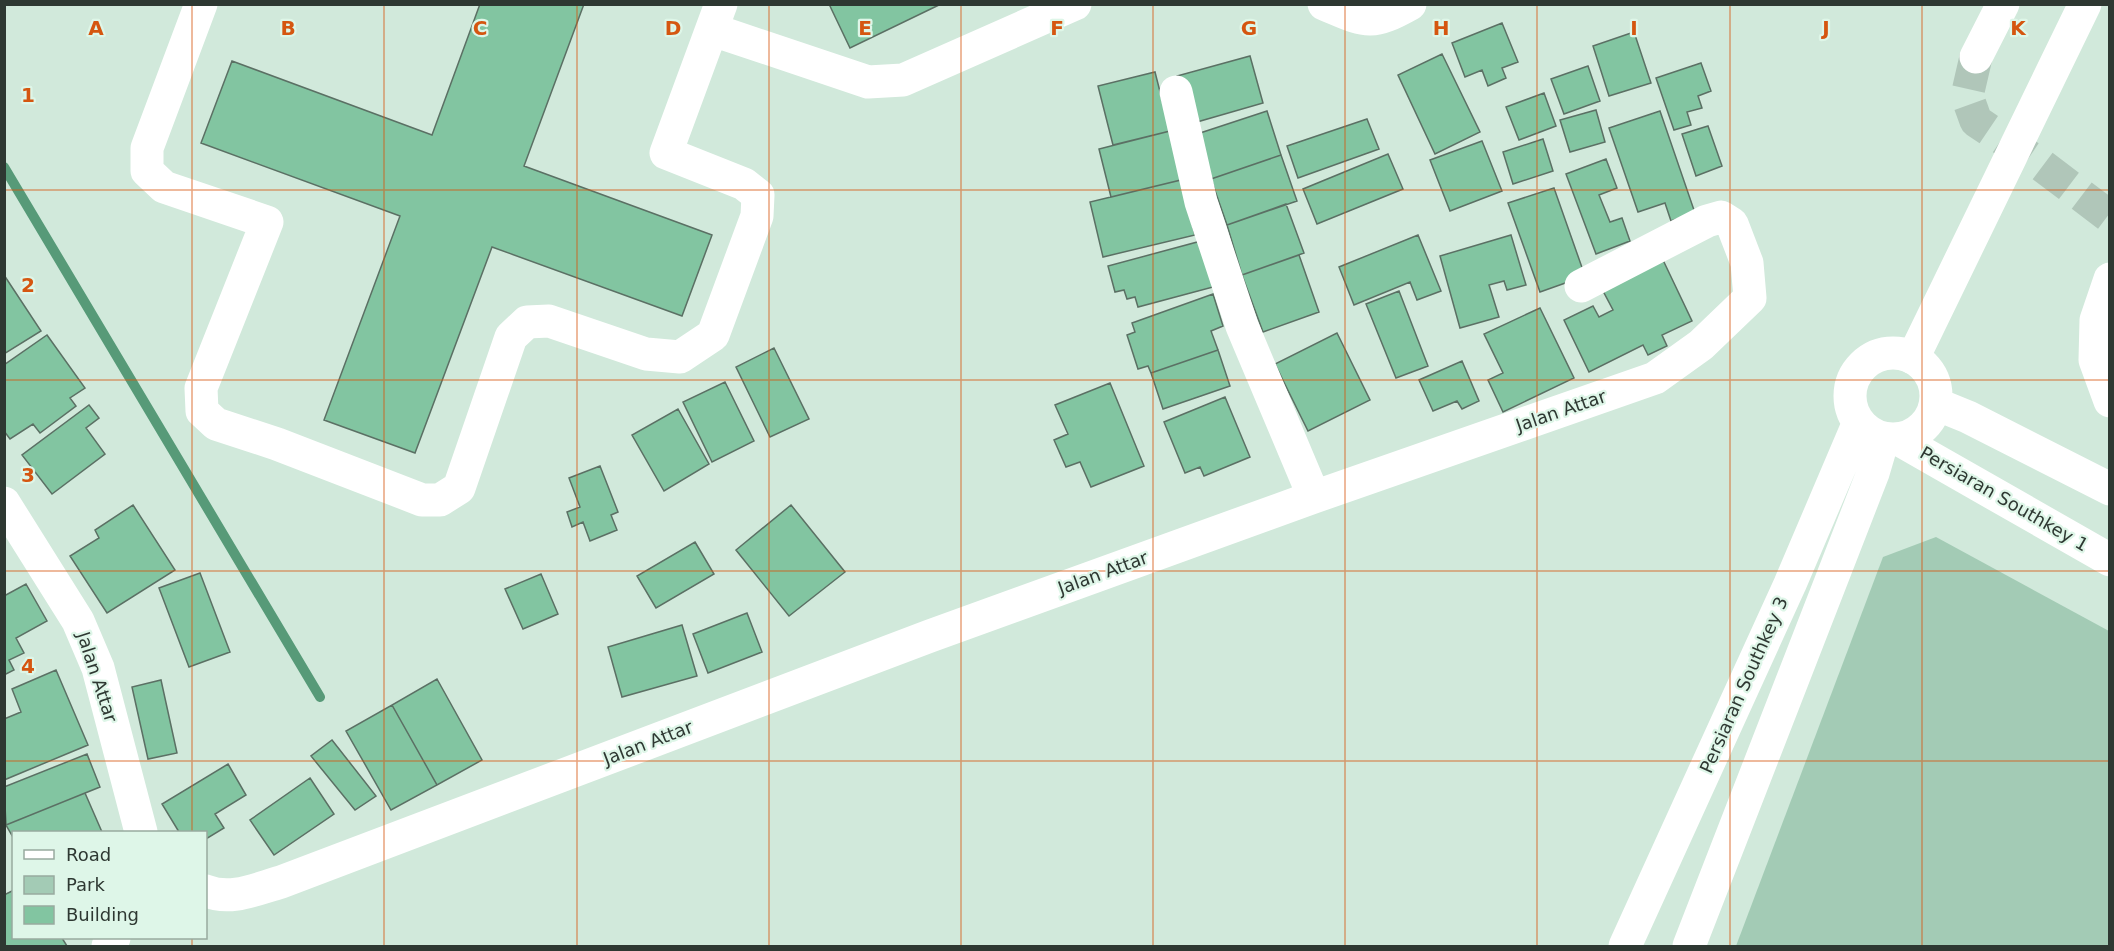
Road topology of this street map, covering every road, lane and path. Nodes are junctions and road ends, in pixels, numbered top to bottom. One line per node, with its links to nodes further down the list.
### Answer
1 (201, 4): 7 (main road)
2 (1075, 4): 7 (main road)
3 (1324, 4): 4 (main road)
4 (1410, 4)
5 (2003, 4): 8 (main road)
6 (2085, 4): 12 (main road)
7 (717, 17)
8 (1976, 57)
9 (1176, 92): 21 (main road)
10 (2109, 279): 14 (main road)
11 (1581, 286): 21 (main road, Jalan Attar)
12 (1927, 329): 13 (main road); 16 (main road)
13 (1913, 358): 15 (main road); 17 (main road)
14 (2109, 400)
15 (1936, 404): 16 (main road); 17 (main road)
16 (1968, 417): 20 (main road)
17 (1880, 433): 18 (main road, Persiaran Southkey 1); 19 (main road); 26 (main road, Persiaran Southkey 3)
18 (1928, 456): 19 (main road); 23 (main road, Persiaran Southkey 1)
19 (1873, 473): 27 (main road)
20 (2109, 489)
21 (1314, 497): 25 (main road, Jalan Attar)
22 (4, 503): 24 (main road, Jalan Attar)
23 (2109, 560)
24 (141, 831)
25 (207, 891)
26 (1625, 946)
27 (1689, 946)

